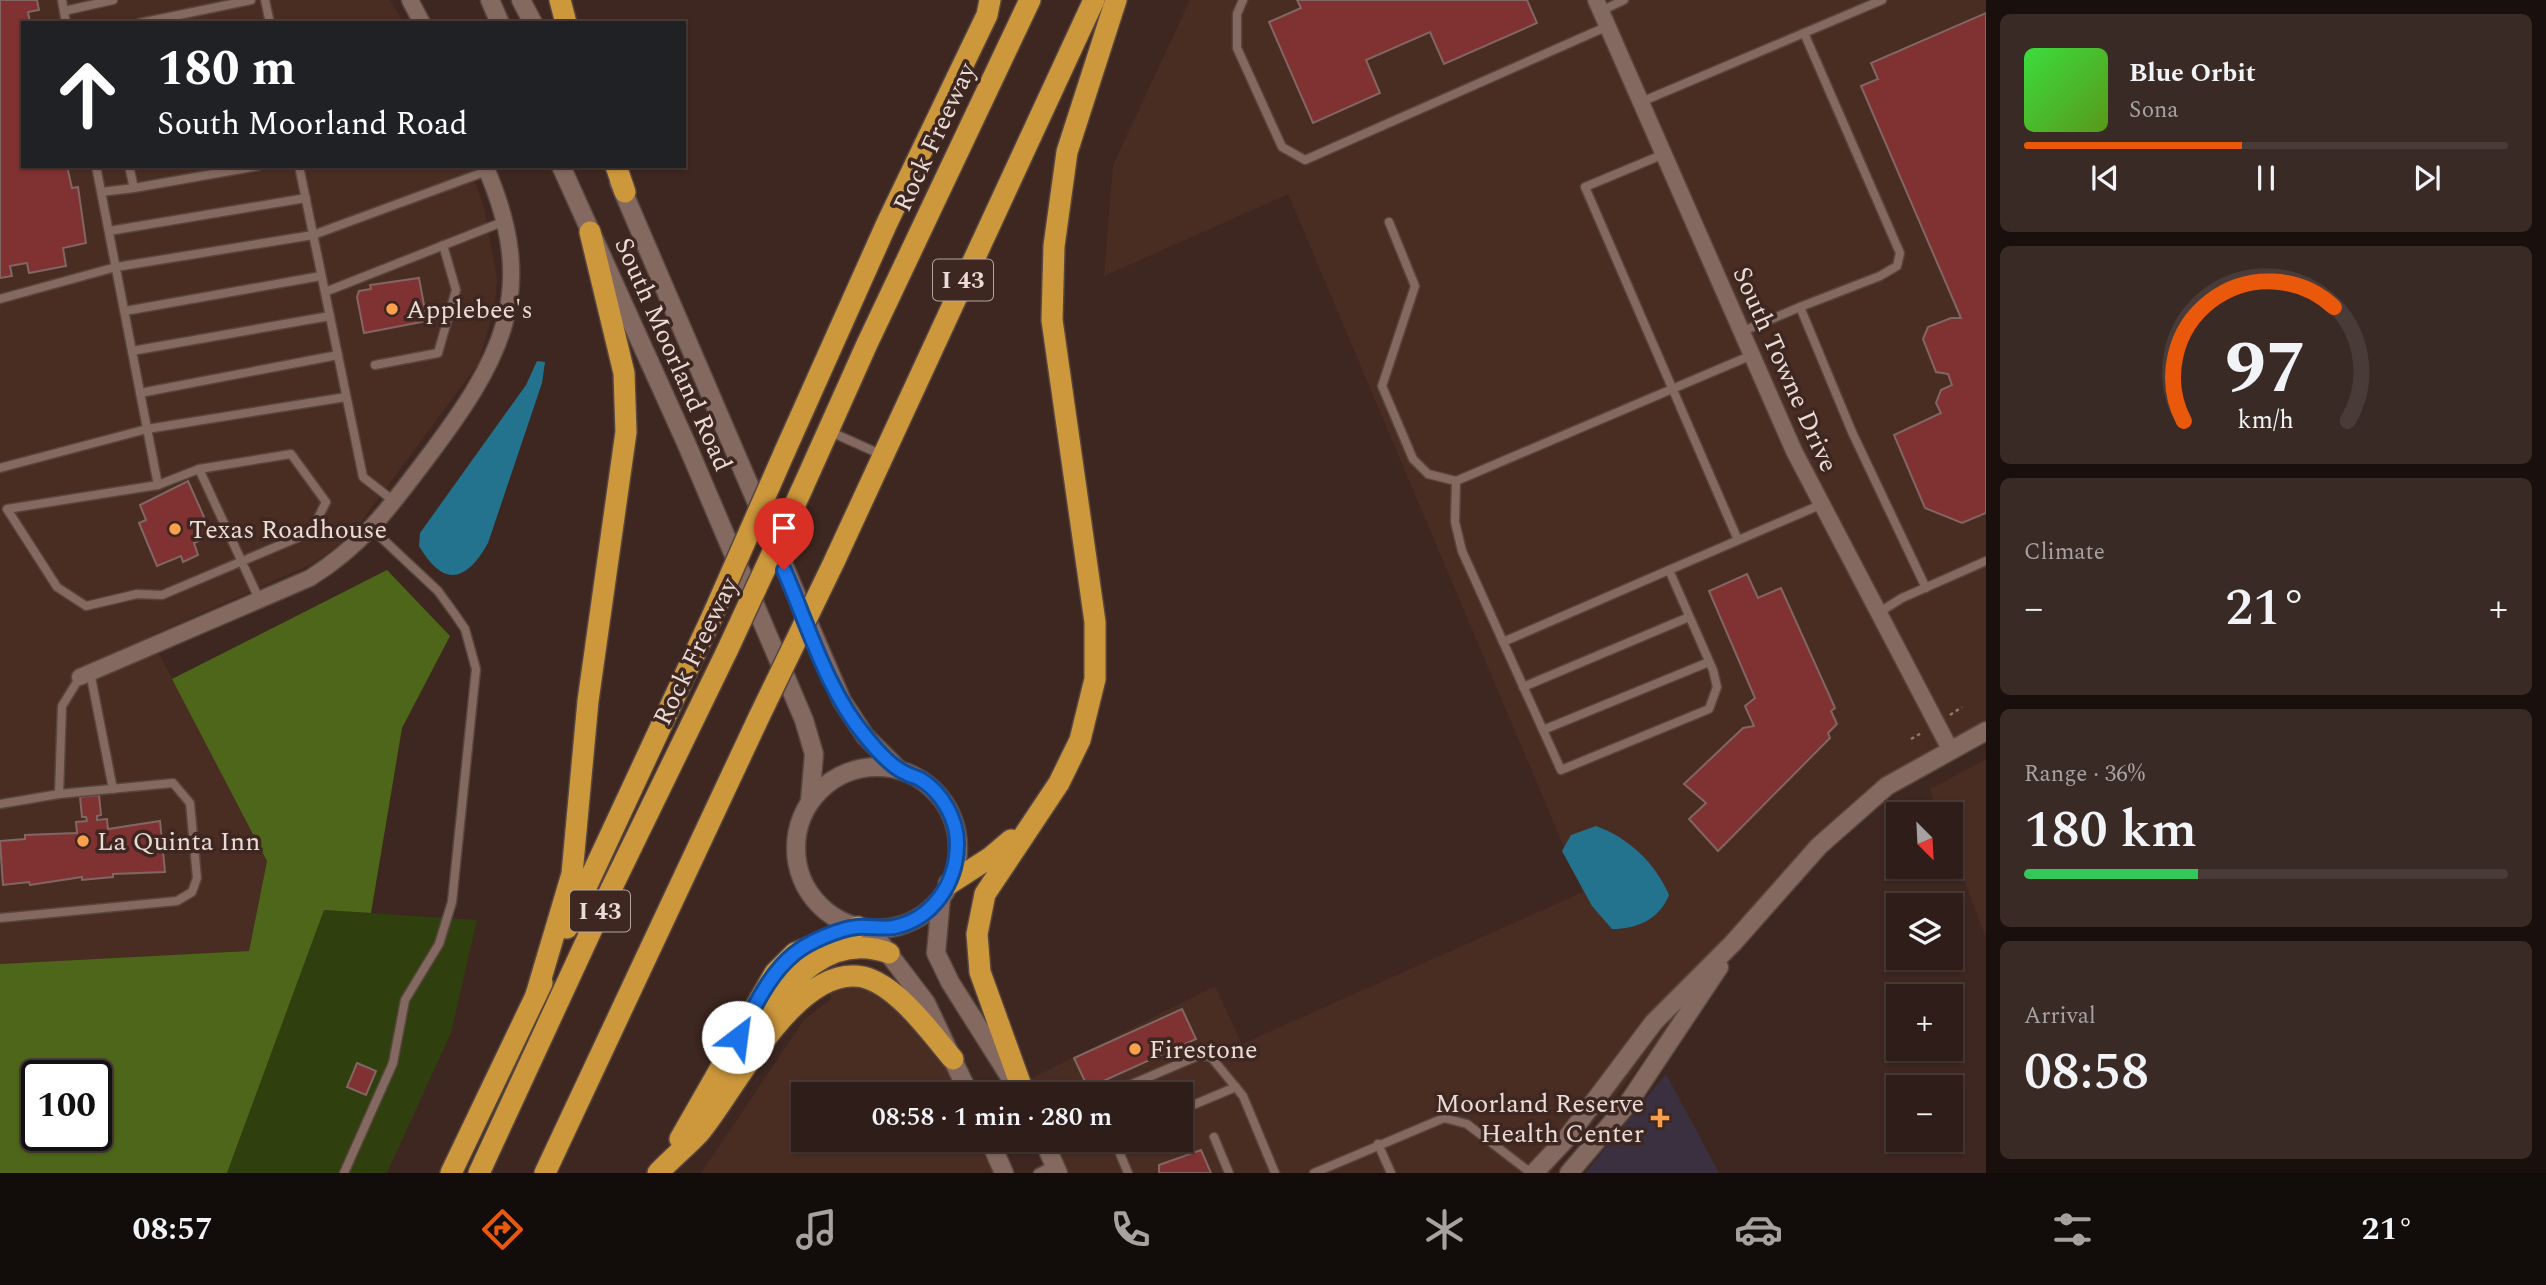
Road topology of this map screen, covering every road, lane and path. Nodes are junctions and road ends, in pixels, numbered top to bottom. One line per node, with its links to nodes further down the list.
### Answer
1 (62, 0): 16 (lane)
2 (113, 0): 16 (lane)
3 (251, 0): 19 (lane)
4 (265, 0): 20 (lane)
5 (410, 0): 21 (street)
6 (490, 0): 22 (main road)
7 (521, 0): 23 (main road)
8 (560, 0): 24 (highway)
9 (990, 0): 96 (highway, bridge)
10 (1030, 0): 61 (highway, Rock Freeway / I 43)
11 (1094, 0): 62 (highway, I 43)
12 (1116, 0): 90 (highway)
13 (1243, 0): 17 (lane)
14 (1624, 0): 17 (lane)
15 (1882, 0): 25 (lane)
16 (64, 11): 18 (lane)
17 (1602, 12): 26 (street, South Towne Drive)
18 (66, 21)
19 (150, 21)
20 (270, 21)
21 (421, 21)
22 (499, 21)
23 (532, 21)
24 (565, 21)
25 (1804, 33): 26 (lane); 49 (lane)
26 (1641, 102): 27 (street, South Towne Drive)
27 (1664, 154): 52 (street, South Towne Drive); 57 (lane)
28 (96, 168): 36 (lane)
29 (129, 168): 35 (lane)
30 (247, 168): 35 (lane)
31 (299, 168): 38 (lane)
32 (486, 168): 39 (street); 43 (lane)
33 (562, 168): 42 (main road, South Moorland Road)
34 (614, 168): 37 (highway)
35 (134, 188): 36 (lane)
36 (101, 192): 41 (lane)
37 (625, 192): 85 (main road, South Moorland Road)
38 (306, 198): 41 (lane); 43 (lane)
39 (505, 221): 44 (lane); 67 (street)
40 (1389, 222): 65 (lane)
41 (109, 231): 45 (lane)
42 (590, 232): 88 (main road, South Moorland Road); 96 (highway)
43 (313, 235): 45 (lane); 46 (lane)
44 (443, 245): 47 (lane); 56 (lane)
45 (116, 267): 48 (lane); 50 (lane)
46 (321, 276): 47 (lane); 50 (lane)
47 (325, 292): 51 (lane)
48 (0, 299)
49 (1800, 307): 52 (lane); 74 (lane)
50 (125, 311): 53 (lane)
51 (330, 316): 53 (lane); 54 (lane)
52 (1741, 332): 55 (street, South Towne Drive)
53 (132, 351): 58 (lane)
54 (338, 355): 58 (lane); 59 (lane)
55 (1752, 355): 57 (lane); 68 (street, South Towne Drive)
56 (375, 365)
57 (1672, 389): 65 (lane); 70 (lane)
58 (140, 393): 60 (lane)
59 (346, 397): 60 (lane); 67 (lane)
60 (147, 429): 63 (lane); 66 (lane)
61 (828, 431): 62 (lane); 114 (highway, Rock Freeway / I 43, bridge)
62 (882, 455): 115 (highway, I 43, bridge)
63 (0, 468)
64 (199, 469): 66 (lane); 72 (lane); 72 (lane)
65 (1456, 481): 78 (lane)
66 (158, 485): 72 (lane)
67 (395, 502): 69 (street)
68 (1820, 505): 70 (lane); 76 (street, South Towne Drive)
69 (372, 530): 75 (street); 112 (lane)
70 (1738, 540): 73 (lane)
71 (1986, 561): 74 (lane)
72 (242, 562): 75 (lane)
73 (1669, 570): 77 (lane); 78 (lane)
74 (1926, 588): 76 (lane)
75 (259, 599): 80 (street)
76 (1878, 613): 84 (street, South Towne Drive)
77 (1689, 617): 79 (lane); 81 (lane)
78 (1503, 642): 81 (lane)
79 (1709, 662): 82 (lane); 82 (lane)
80 (85, 674): 86 (lane); 87 (lane)
81 (1524, 687): 82 (lane)
82 (1543, 730)
83 (1986, 731): 84 (main road)
84 (1950, 749): 94 (main road)
85 (899, 770): 88 (main road); 91 (main road)
86 (113, 789): 87 (lane); 92 (lane)
87 (59, 794): 89 (lane)
88 (810, 801): 93 (main road)
89 (0, 804)
90 (1036, 817): 91 (highway); 100 (highway)
91 (945, 891): 93 (main road); 99 (main road)
92 (0, 918)
93 (863, 928): 95 (main road); 103 (highway)
94 (1734, 943): 123 (main road); 124 (main road)
95 (889, 953): 97 (main road); 103 (highway)
96 (536, 995): 113 (highway)
97 (953, 1059): 98 (main road); 110 (highway)
98 (964, 1082)
99 (1014, 1082)
100 (1018, 1082)
101 (1137, 1082): 102 (lane)
102 (1236, 1087): 104 (lane); 120 (lane)
103 (701, 1102): 110 (highway)
104 (1193, 1105)
105 (1214, 1137): 119 (lane)
106 (1378, 1144): 121 (lane); 122 (lane); 123 (lane)
107 (995, 1152): 116 (main road)
108 (1050, 1152): 111 (main road)
109 (1119, 1152): 118 (lane)
110 (661, 1169)
111 (1057, 1169): 117 (lane)
112 (344, 1173)
113 (451, 1173)
114 (478, 1173)
115 (545, 1173)
116 (1004, 1173)
117 (1038, 1173)
118 (1128, 1173)
119 (1228, 1173)
120 (1275, 1173)
121 (1314, 1173)
122 (1391, 1173)
123 (1533, 1173)
124 (1569, 1173)

